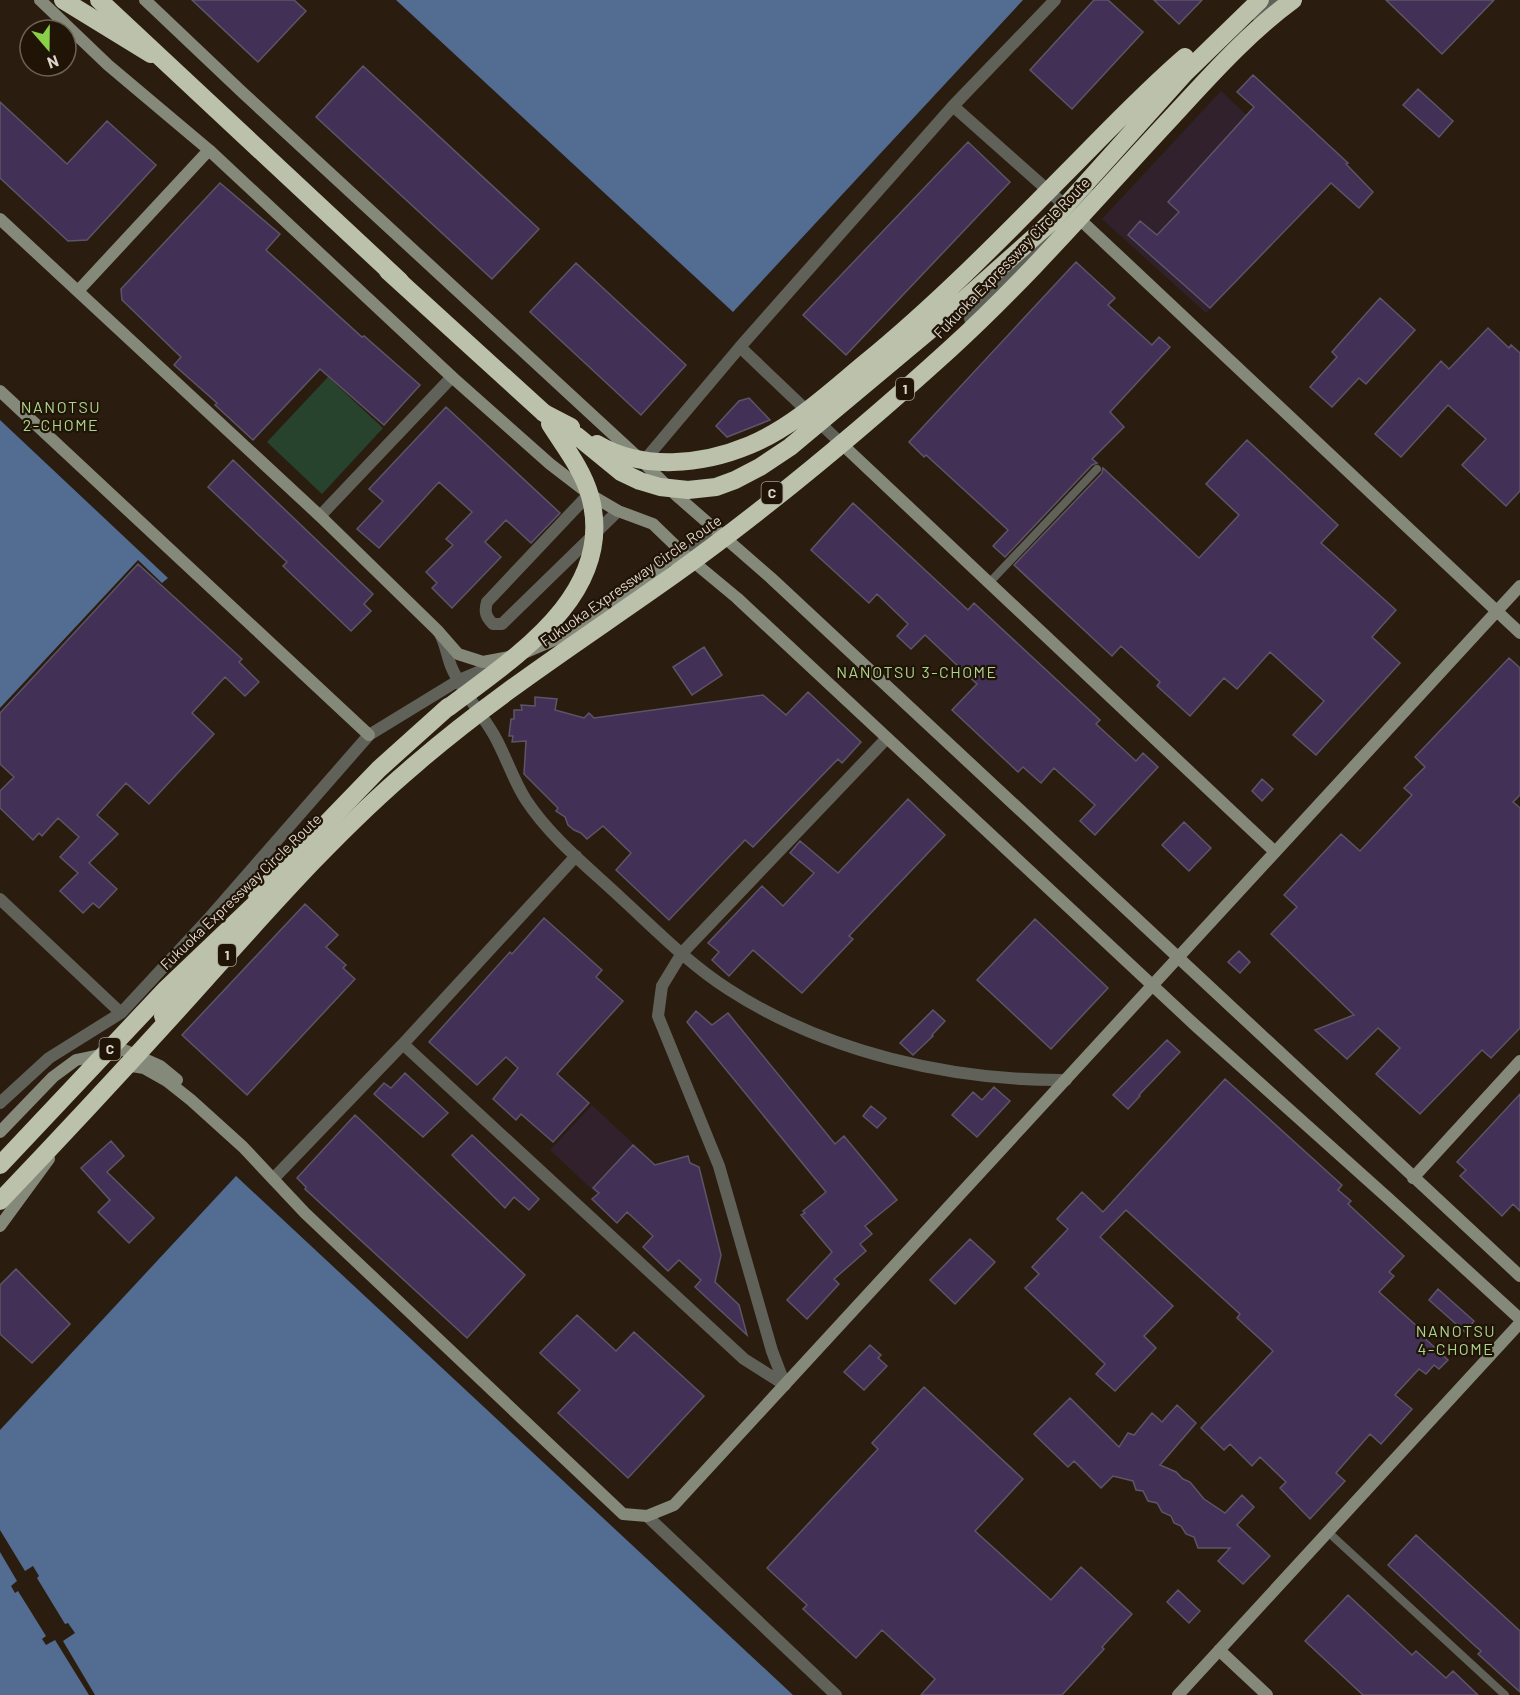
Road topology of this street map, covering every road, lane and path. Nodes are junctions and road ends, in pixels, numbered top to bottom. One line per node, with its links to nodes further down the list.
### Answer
1 (40, 0): 11 (street)
2 (63, 0): 18 (highway, bridge)
3 (99, 0): 19 (highway, bridge)
4 (145, 0): 21 (street)
5 (1055, 0): 10 (street)
6 (1253, 0): 18 (highway, bridge)
7 (1260, 0): 19 (highway, bridge)
8 (1277, 0): 12 (street); 40 (highway, Fukuoka Expressway Circle Route / C, bridge)
9 (1293, 0): 46 (highway, Fukuoka Expressway Circle Route / 1, bridge)
10 (953, 106): 12 (street); 15 (street)
11 (209, 150): 14 (street); 16 (street)
12 (1072, 212): 20 (street); 30 (street)
13 (0, 219): 14 (street)
14 (78, 291): 25 (street)
15 (740, 347): 20 (street); 21 (street)
16 (452, 377): 23 (street); 25 (street)
17 (0, 391): 35 (street)
18 (543, 413): 40 (highway, bridge)
19 (557, 427): 46 (highway, bridge)
20 (846, 448): 26 (street); 28 (street)
21 (643, 462): 26 (street)
22 (1097, 469): 28 (lane)
23 (589, 494): 24 (street); 24 (street)
24 (618, 511): 27 (street)
25 (320, 516): 31 (street)
26 (719, 534): 27 (street); 42 (street)
27 (684, 554): 33 (street); 36 (street)
28 (989, 583): 37 (street)
29 (1520, 585): 30 (street)
30 (1496, 611): 32 (street); 37 (street)
31 (437, 630): 33 (street); 34 (street)
32 (1520, 633)
33 (519, 655): 34 (street)
34 (459, 680): 35 (street); 38 (street)
35 (369, 735): 44 (street)
36 (887, 738): 41 (street); 43 (street)
37 (1275, 852): 42 (street)
38 (576, 856): 41 (street); 45 (street)
39 (0, 899): 44 (street)
40 (223, 936): 53 (highway, Fukuoka Expressway Circle Route / C, bridge)
41 (682, 953): 48 (street); 60 (street)
42 (1178, 957): 43 (street); 55 (street)
43 (1153, 985): 48 (street); 59 (street)
44 (121, 1013): 49 (street)
45 (403, 1044): 54 (street); 60 (street)
46 (145, 1047): 56 (highway, Fukuoka Expressway Circle Route / 1, bridge)
47 (1520, 1061): 55 (street)
48 (1066, 1080): 60 (street)
49 (6, 1094): 50 (street)
50 (0, 1103)
51 (0, 1132): 52 (street)
52 (243, 1147): 54 (street); 57 (street)
53 (0, 1165)
54 (274, 1178): 61 (street)
55 (1413, 1178): 58 (street)
56 (0, 1201)
57 (0, 1226)
58 (1520, 1276)
59 (1520, 1321): 62 (street)
60 (785, 1386): 61 (street)
61 (647, 1516): 64 (street)
62 (1328, 1532): 63 (street); 67 (lane)
63 (1219, 1650): 65 (street); 66 (street)
64 (836, 1695)
65 (1178, 1695)
66 (1267, 1695)
67 (1505, 1695)

